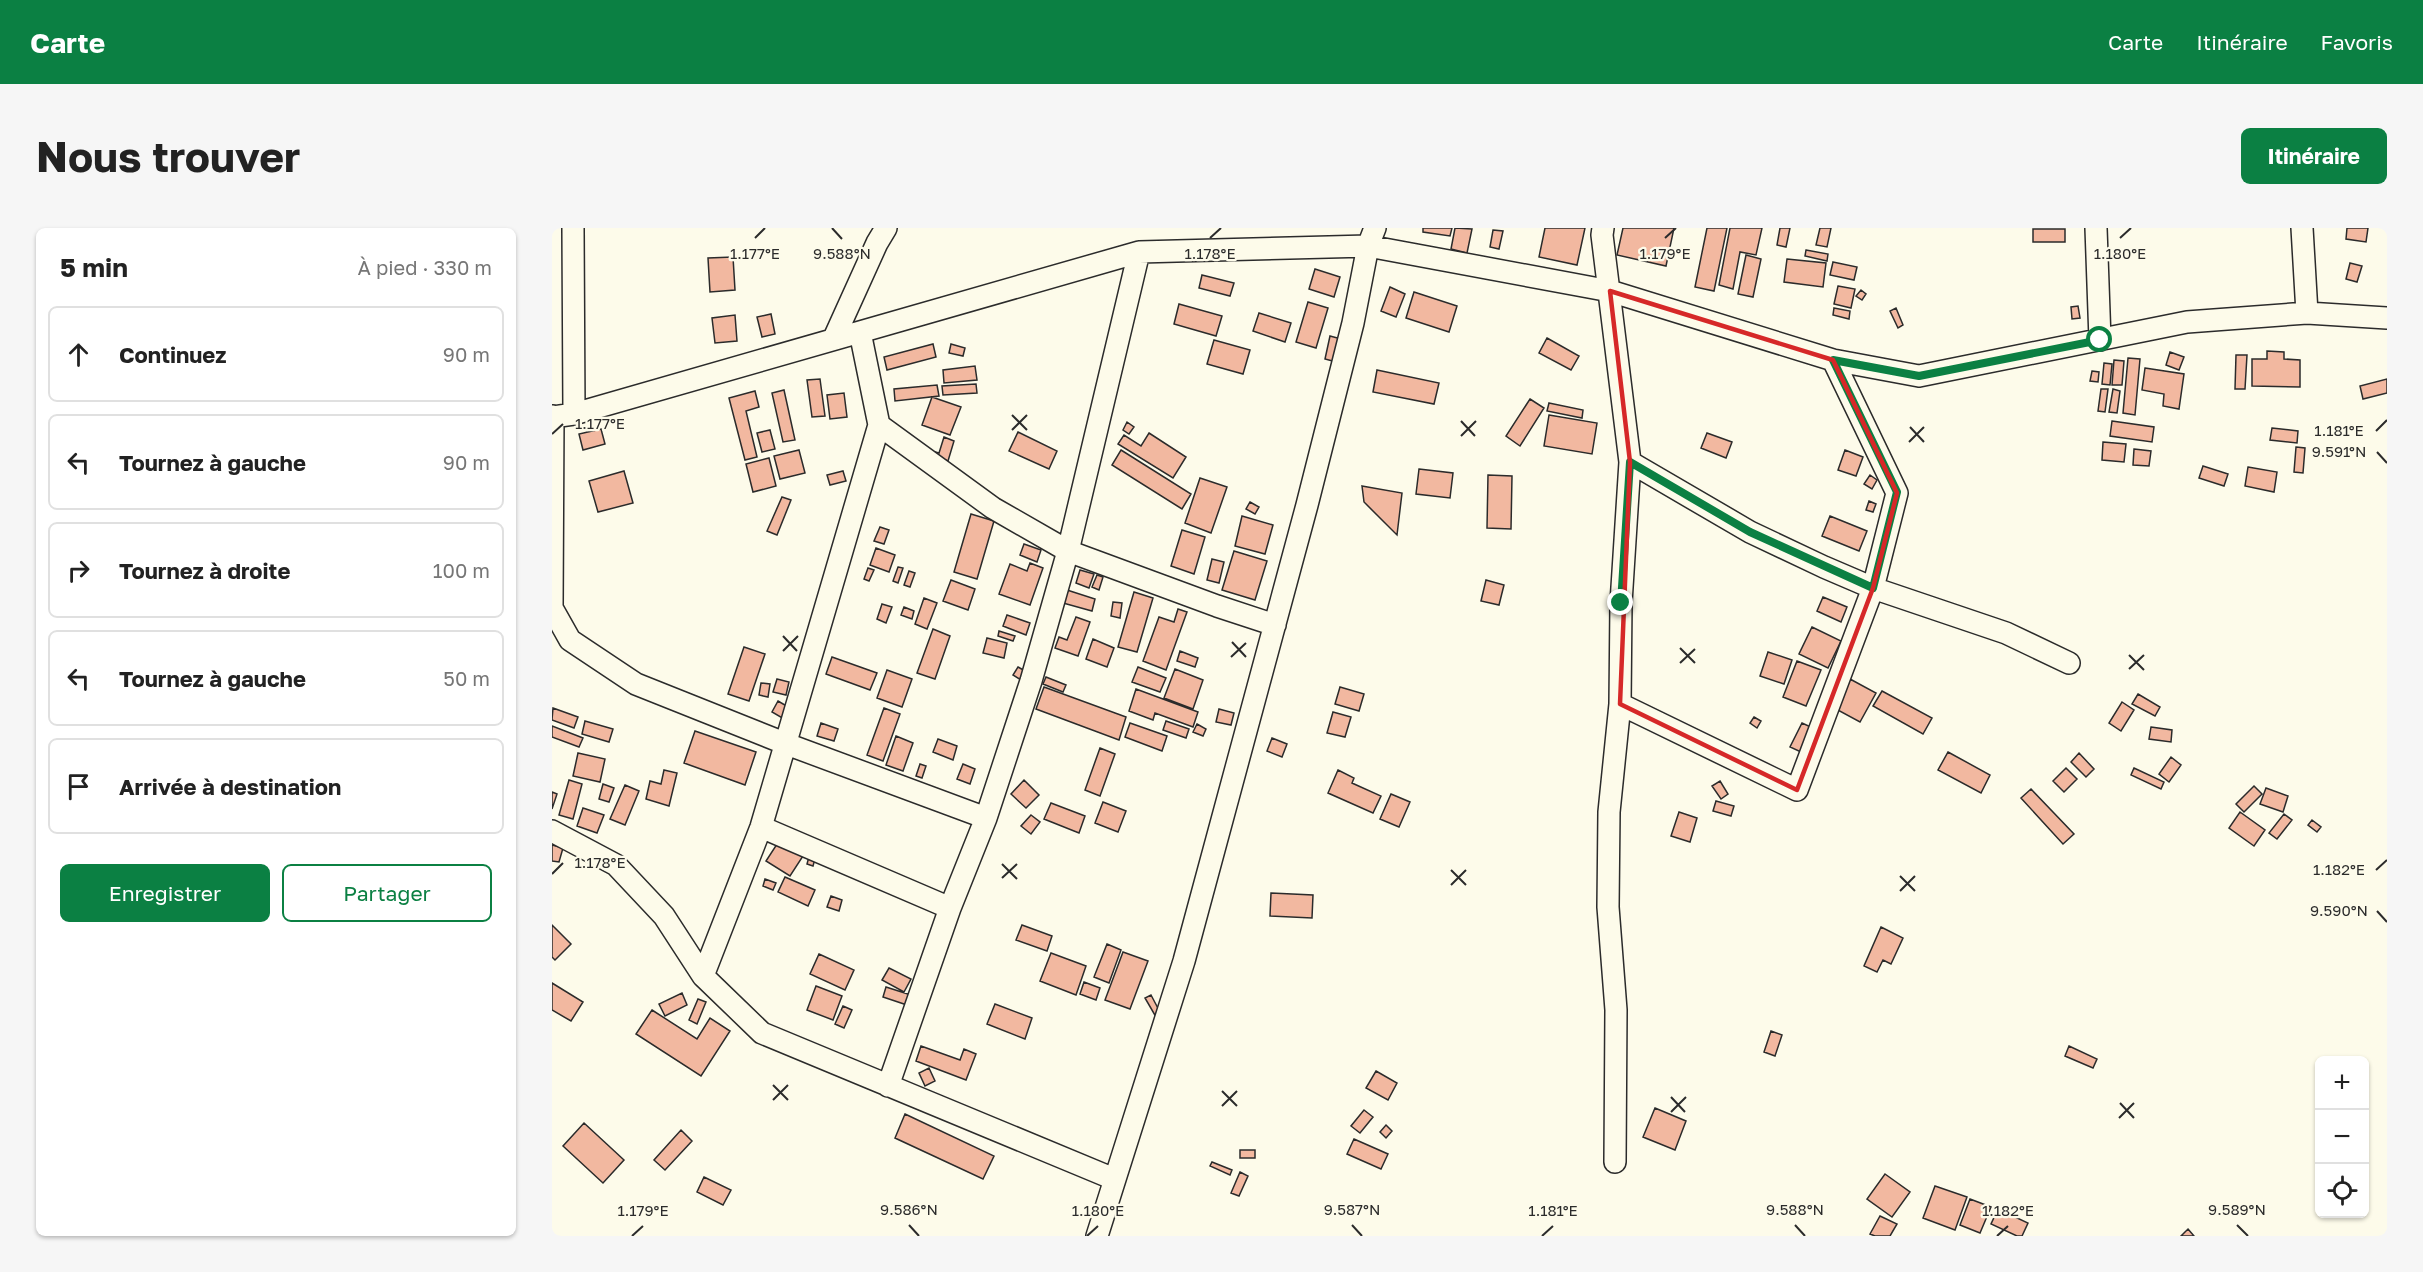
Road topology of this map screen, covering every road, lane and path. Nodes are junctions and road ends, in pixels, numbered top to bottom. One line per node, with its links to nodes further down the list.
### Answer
1 (573, 228): 15 (street)
2 (886, 228): 12 (street)
3 (1603, 228): 8 (street)
4 (2096, 228): 13 (street)
5 (2302, 228): 9 (street)
6 (1371, 237): 7 (street); 8 (street); 22 (street)
7 (1139, 252): 11 (street); 19 (street)
8 (1610, 291): 14 (street); 18 (street)
9 (2307, 313): 10 (street); 13 (street)
10 (2387, 318)
11 (860, 332): 12 (street); 17 (street)
12 (834, 338): 15 (street)
13 (2100, 340): 14 (street)
14 (1833, 360): 20 (street)
15 (574, 414): 16 (street)
16 (553, 416): 21 (street)
17 (879, 425): 19 (street); 25 (street)
18 (1630, 462): 20 (street); 24 (street)
19 (1068, 551): 22 (street); 26 (street)
20 (1873, 588): 23 (street); 24 (street)
21 (552, 608): 25 (street)
22 (1275, 625): 33 (street)
23 (2069, 663)
24 (1620, 704): 32 (street)
25 (784, 743): 26 (street); 27 (street)
26 (986, 818): 29 (street)
27 (761, 827): 29 (street); 30 (street)
28 (552, 831): 30 (street)
29 (950, 908): 31 (street)
30 (704, 976): 31 (street)
31 (888, 1086): 33 (street)
32 (1615, 1162)
33 (1114, 1179): 34 (street)
34 (1097, 1236)

